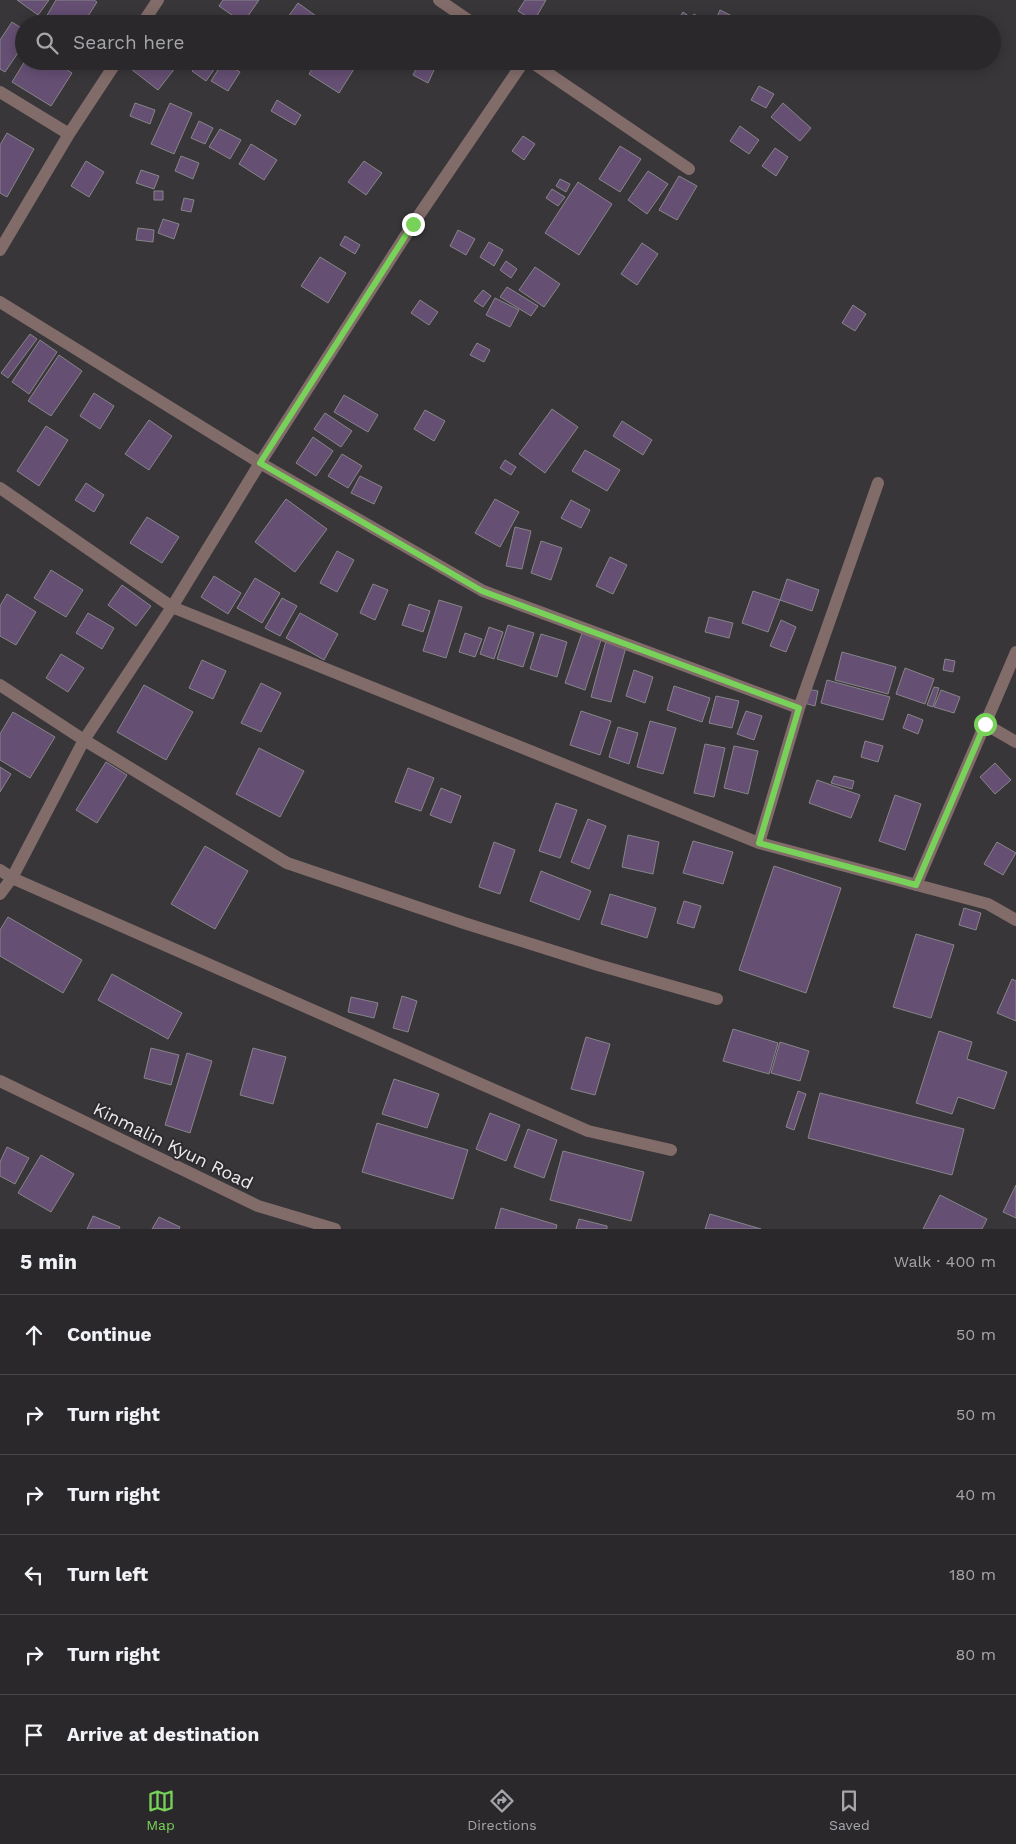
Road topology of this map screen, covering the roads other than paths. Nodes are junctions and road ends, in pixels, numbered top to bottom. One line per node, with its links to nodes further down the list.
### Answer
1 (158, 0): 3 (street)
2 (439, 0): 4 (street)
3 (148, 15)
4 (461, 15)
5 (111, 70): 9 (street)
6 (518, 70): 13 (street)
7 (543, 70): 10 (street)
8 (0, 92): 9 (street)
9 (69, 134): 11 (street)
10 (689, 169)
11 (0, 250)
12 (0, 302): 13 (street)
13 (260, 463): 16 (street); 19 (street)
14 (878, 483): 19 (street)
15 (0, 488): 16 (street)
16 (172, 607): 21 (street); 23 (street)
17 (1016, 652): 20 (street)
18 (0, 685): 21 (street)
19 (799, 708): 23 (street)
20 (985, 724): 22 (street); 26 (street)
21 (84, 740): 25 (street); 29 (street)
22 (1016, 742)
23 (759, 843): 26 (street)
24 (0, 870): 25 (street)
25 (12, 878): 27 (street); 31 (street)
26 (916, 885): 28 (street)
27 (0, 894)
28 (1016, 920)
29 (716, 999)
30 (0, 1081): 32 (street, Kinmalin Kyun Road)
31 (670, 1150)
32 (335, 1229)

